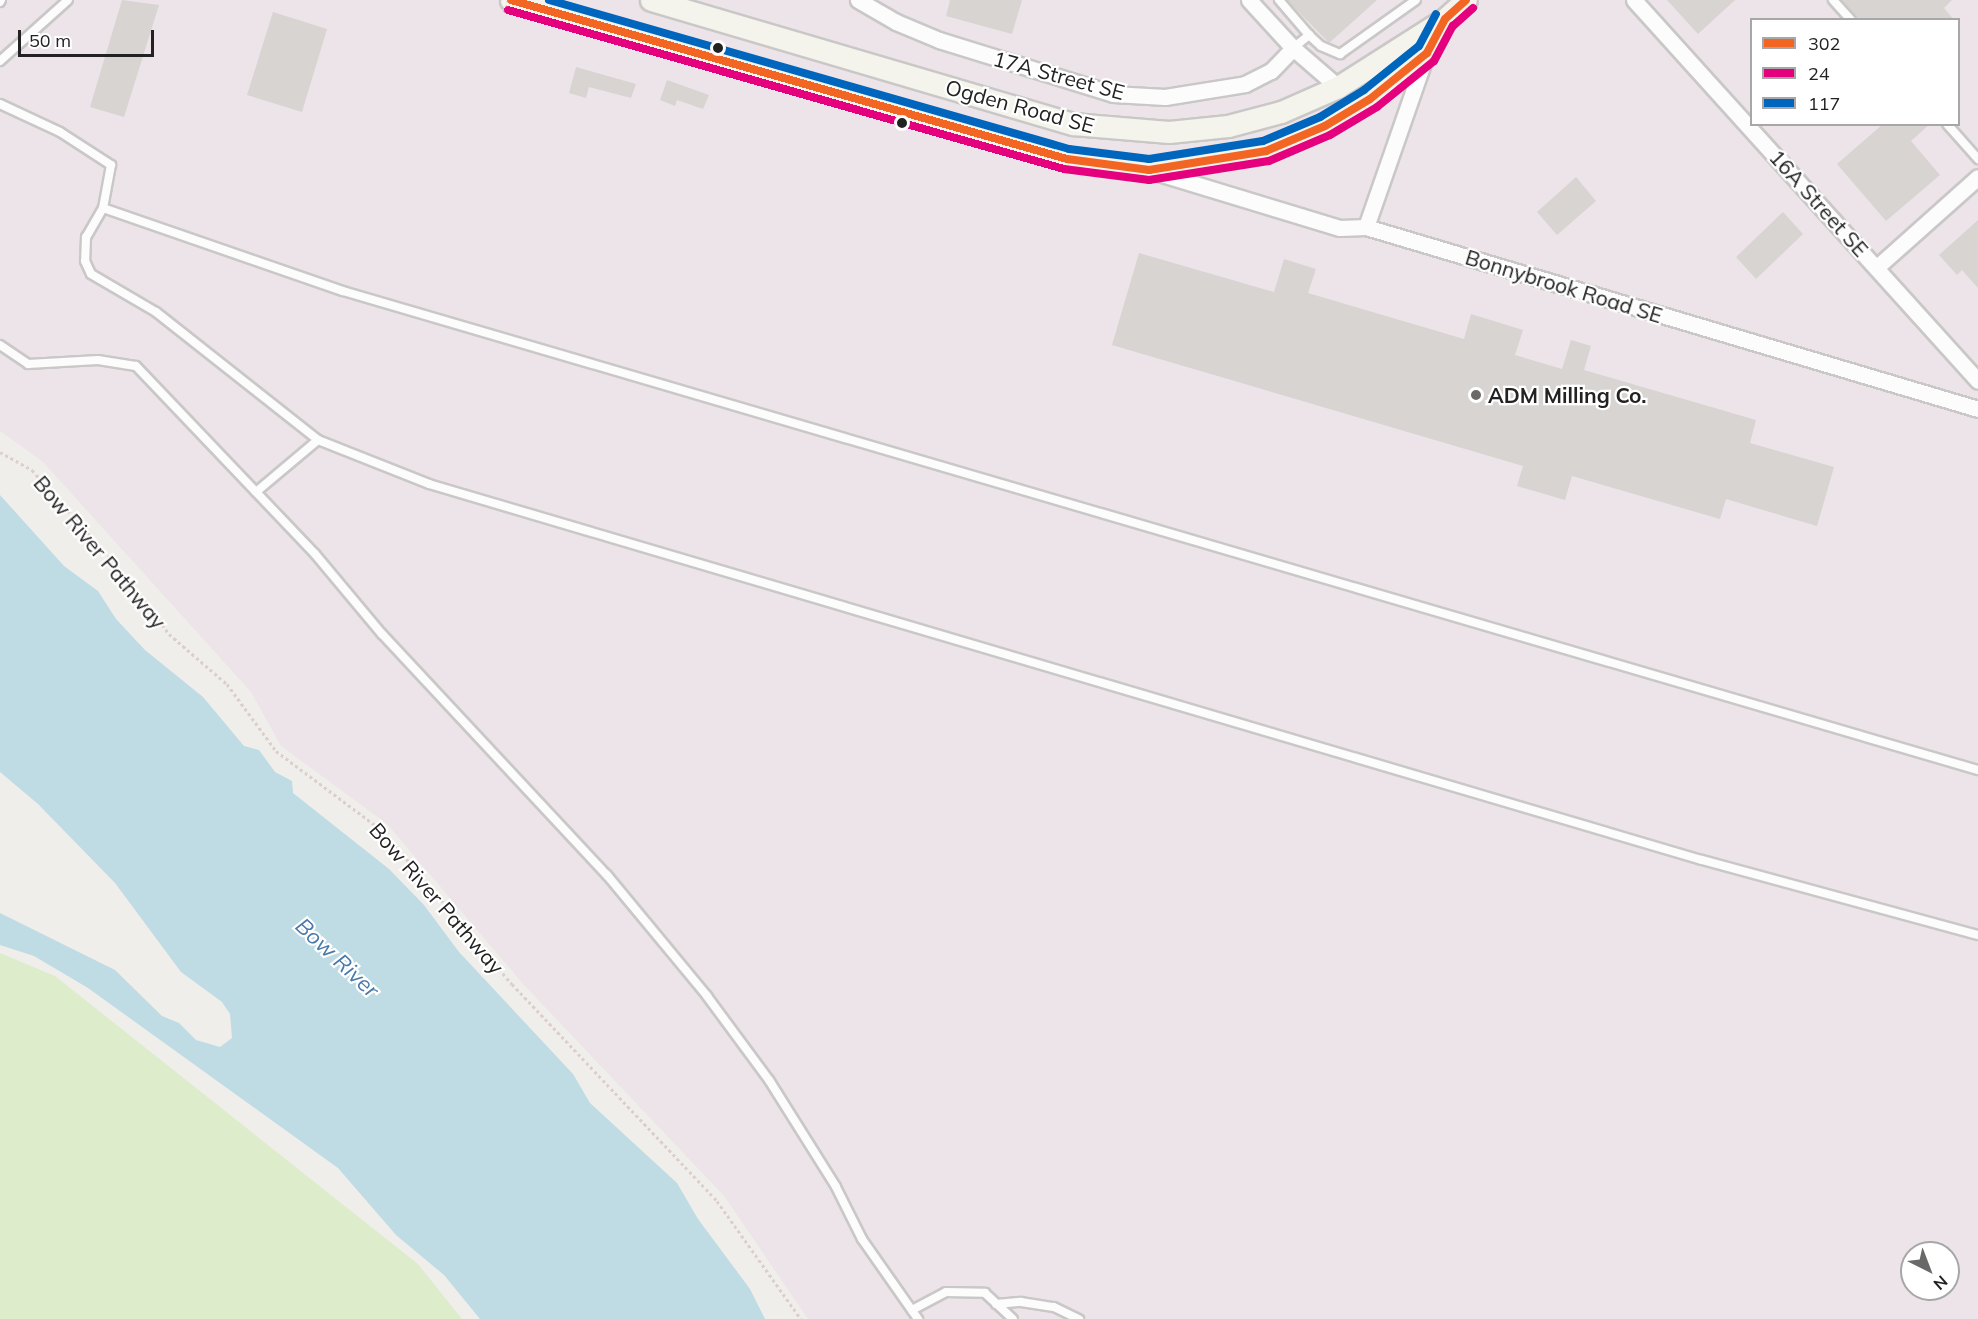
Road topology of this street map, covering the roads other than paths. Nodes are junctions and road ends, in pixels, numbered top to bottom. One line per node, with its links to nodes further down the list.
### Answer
1 (68, 0): 15 (lane)
2 (512, 0): 20 (street, Ogden Road SE)
3 (651, 0): 16 (street, Ogden Road SE)
4 (858, 0): 13 (street, 17A Street SE)
5 (1279, 0): 12 (lane)
6 (1416, 0): 12 (lane)
7 (1634, 0): 24 (street, 16A Street SE)
8 (1833, 0): 11 (lane)
9 (1255, 2): 13 (street)
10 (1454, 9): 14 (street, Ogden Road SE); 16 (street, Ogden Road SE)
11 (1849, 18)
12 (1309, 35): 13 (lane)
13 (1293, 48): 16 (street)
14 (1426, 53): 20 (street, Ogden Road SE); 23 (street, Ogden Road SE)
15 (0, 61)
16 (1338, 87)
17 (0, 104): 22 (lane)
18 (1949, 126): 19 (lane)
19 (1978, 159)
20 (1149, 170): 23 (street, Bonnybrook Road SE)
21 (1978, 177): 24 (street)
22 (103, 208): 28 (lane); 30 (lane)
23 (1366, 227): 27 (street, Bonnybrook Road SE)
24 (1877, 267): 26 (street, 16A Street SE)
25 (0, 345): 29 (lane)
26 (1978, 381)
27 (1978, 409)
28 (318, 440): 29 (lane); 31 (lane)
29 (256, 492): 33 (lane)
30 (1978, 770)
31 (1978, 935)
32 (996, 1304): 33 (lane); 35 (lane); 36 (lane)
33 (912, 1310): 34 (lane)
34 (918, 1319)
35 (1013, 1319)
36 (1079, 1319)

